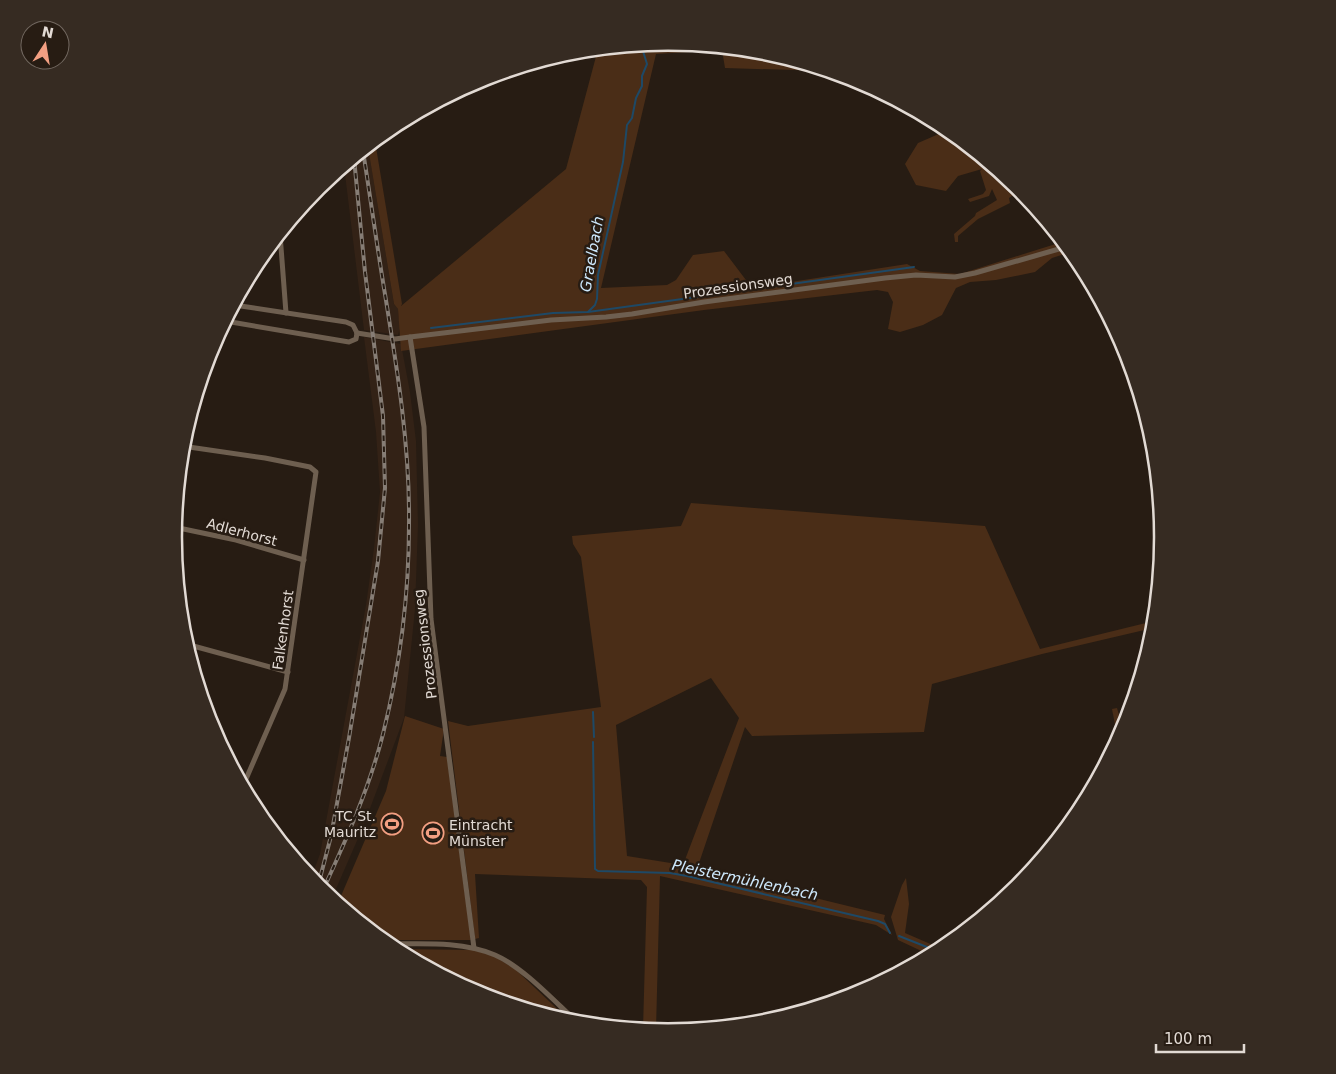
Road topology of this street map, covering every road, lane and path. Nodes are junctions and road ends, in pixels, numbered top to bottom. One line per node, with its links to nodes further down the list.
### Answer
1 (281, 244): 4 (street)
2 (1058, 248): 7 (street, Prozessionsweg)
3 (241, 306): 4 (street, Prozessionsweg)
4 (286, 313): 6 (street, Prozessionsweg)
5 (232, 323): 6 (street, Prozessionsweg)
6 (358, 333): 7 (street, Prozessionsweg)
7 (410, 337): 15 (street, Prozessionsweg)
8 (191, 447): 10 (street, Falkenhorst)
9 (182, 529): 10 (street, Adlerhorst)
10 (304, 560): 12 (street, Falkenhorst)
11 (195, 647): 12 (street)
12 (288, 672): 13 (street, Falkenhorst)
13 (246, 779)
14 (403, 944): 15 (street)
15 (474, 948): 16 (street)
16 (565, 1011)

